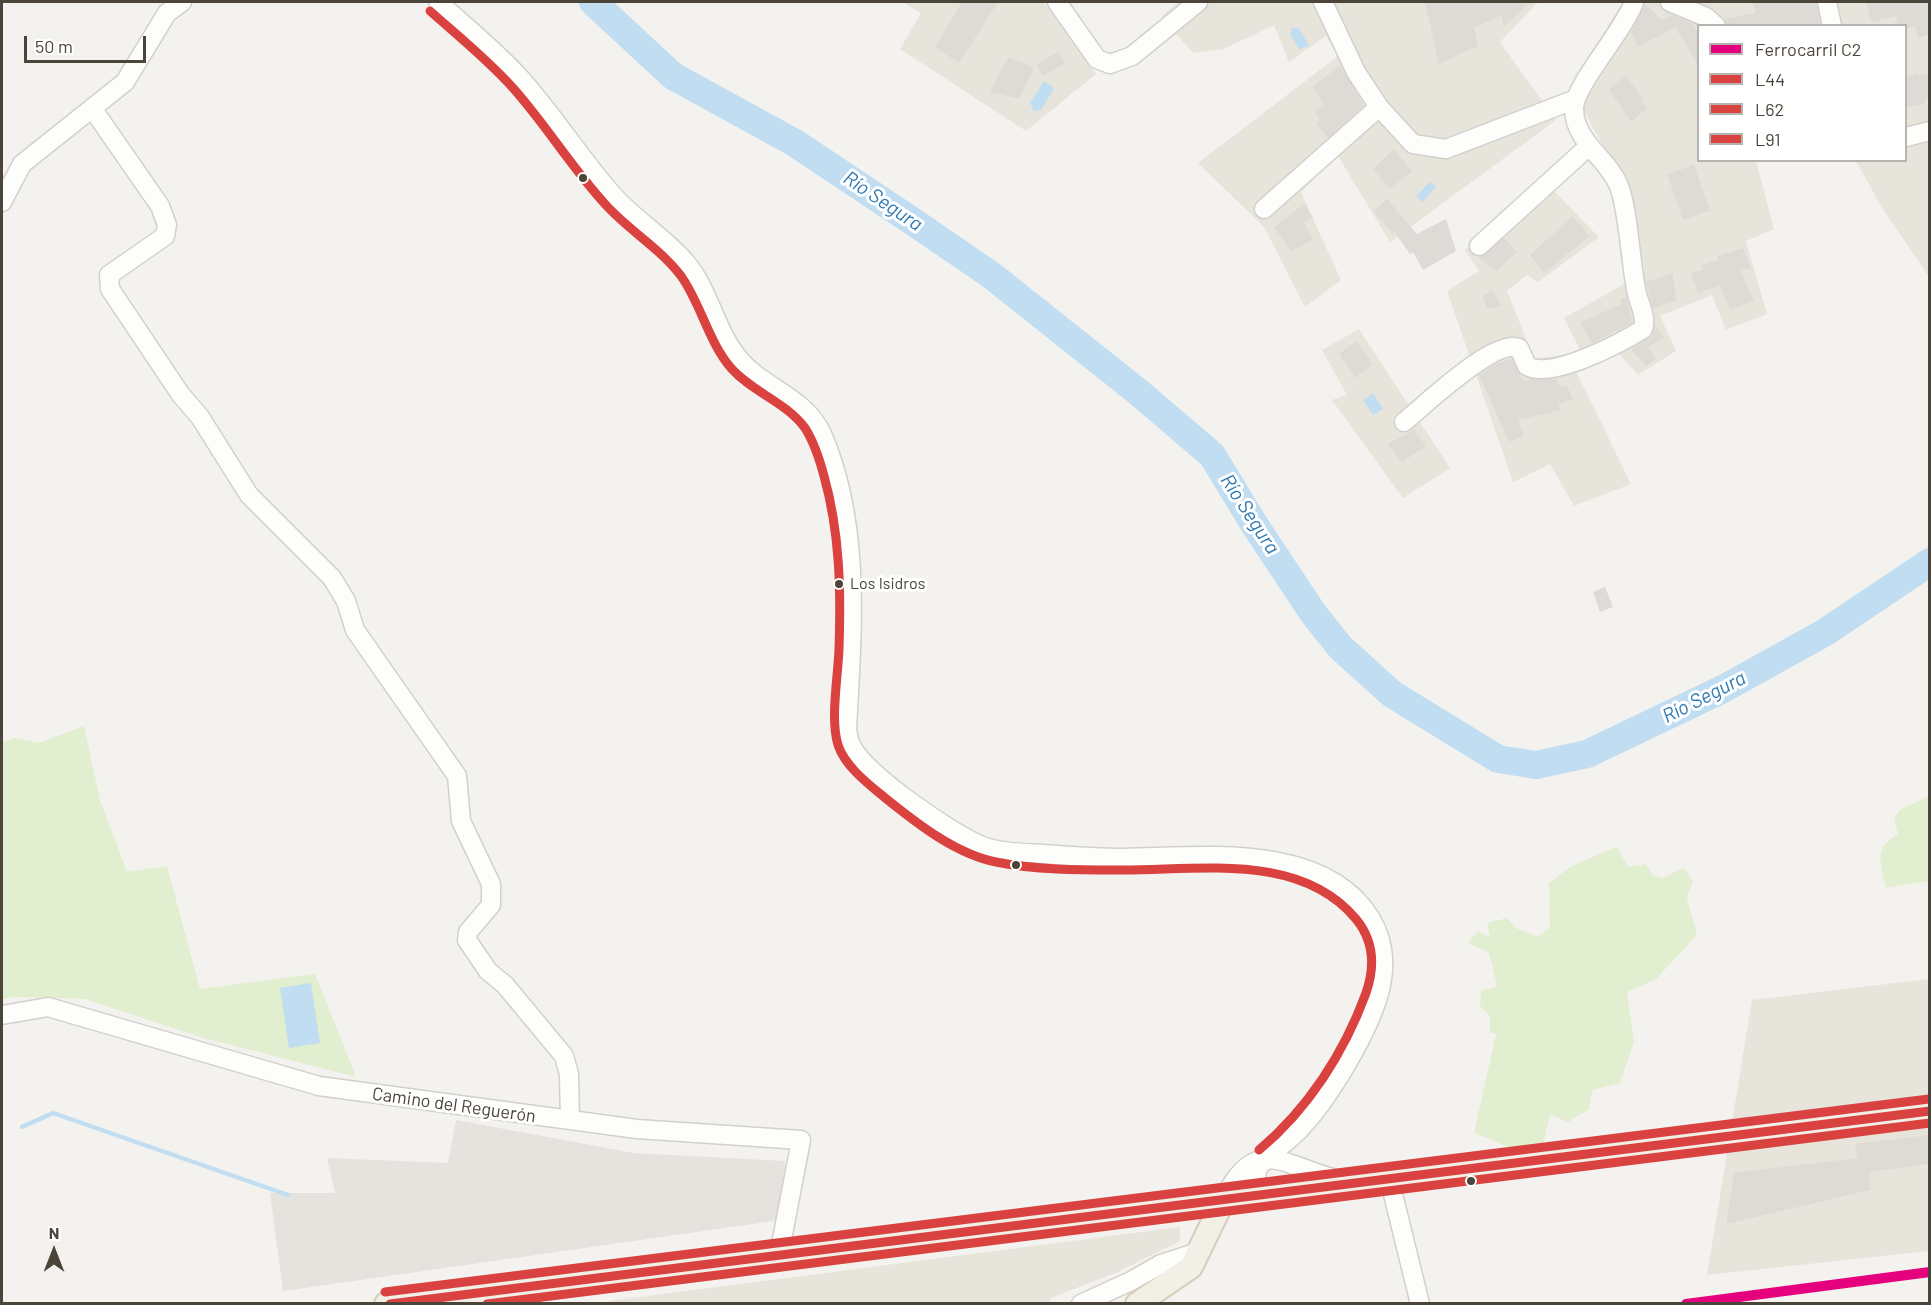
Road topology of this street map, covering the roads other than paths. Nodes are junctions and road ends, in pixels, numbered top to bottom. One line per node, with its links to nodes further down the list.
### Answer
1 (182, 2): 13 (street)
2 (438, 2): 24 (street)
3 (1057, 2): 4 (street)
4 (1198, 2)
5 (1323, 2): 12 (street)
6 (1634, 2): 11 (street)
7 (1670, 2): 9 (street)
8 (1827, 2): 10 (street)
9 (1714, 24)
10 (1832, 24)
11 (1576, 99): 12 (street); 16 (street)
12 (1379, 107): 18 (street)
13 (92, 108): 17 (street); 23 (street)
14 (1929, 131): 15 (street)
15 (1907, 136)
16 (1589, 146): 19 (street); 20 (street)
17 (2, 202)
18 (1264, 209)
19 (1479, 246)
20 (1404, 422)
21 (2, 1015): 23 (street, Camino del Reguerón)
22 (1929, 1111): 27 (main road)
23 (570, 1120): 33 (street, Camino del Reguerón)
24 (1300, 1129): 25 (street); 26 (street)
25 (1267, 1159): 26 (street); 29 (street); 30 (street)
26 (1314, 1173): 28 (street)
27 (1389, 1178): 28 (main road); 38 (street)
28 (1356, 1182): 29 (main road)
29 (1263, 1194): 30 (main road)
30 (1224, 1199): 31 (main road); 32 (main road)
31 (1169, 1206): 32 (main road); 33 (main road)
32 (1201, 1248): 34 (street); 37 (main road)
33 (779, 1254): 35 (main road)
34 (1100, 1298): 36 (street)
35 (386, 1304)
36 (1081, 1304)
37 (1137, 1304)
38 (1420, 1304)

